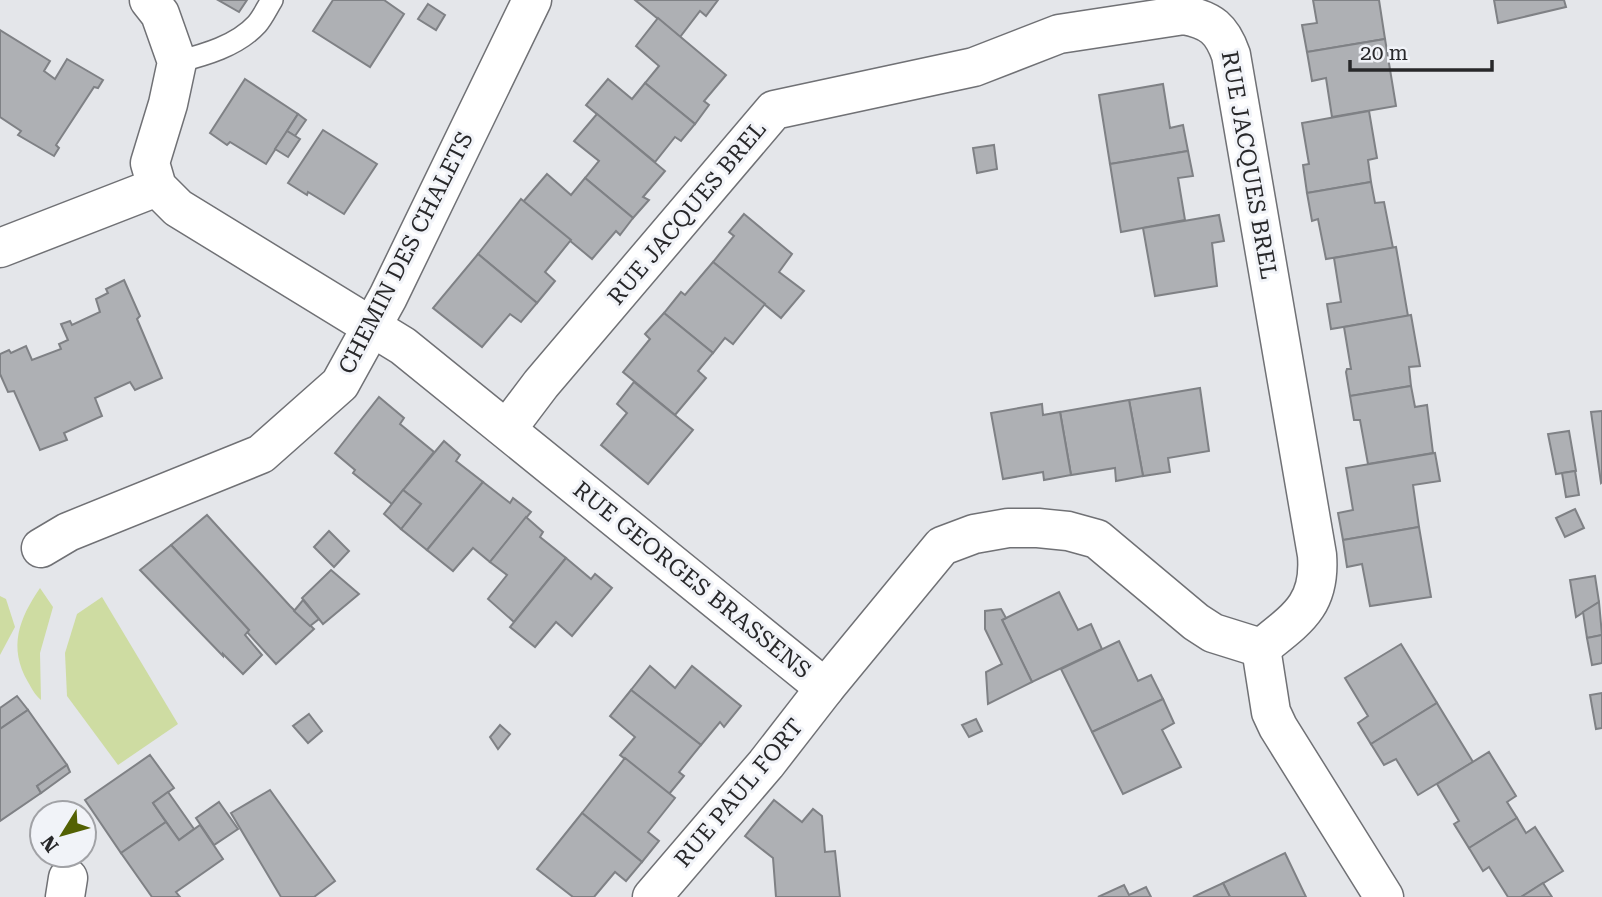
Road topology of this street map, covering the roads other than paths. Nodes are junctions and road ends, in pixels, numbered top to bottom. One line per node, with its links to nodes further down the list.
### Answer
1 (149, 0): 4 (street)
2 (272, 0): 4 (lane)
3 (532, 0): 7 (street, CHEMIN DES CHALETS)
4 (177, 62): 5 (street)
5 (157, 187): 6 (street); 7 (street, RUE GEORGES BRASSENS)
6 (2, 245)
7 (373, 326): 8 (street, RUE GEORGES BRASSENS); 9 (street, CHEMIN DES CHALETS)
8 (507, 429): 10 (street, RUE JACQUES BREL); 11 (street, RUE GEORGES BRASSENS)
9 (41, 548)
10 (1261, 648): 11 (street, RUE GEORGES BRASSENS); 13 (street)
11 (825, 688): 12 (street, RUE PAUL FORT)
12 (659, 894)
13 (1384, 897)

